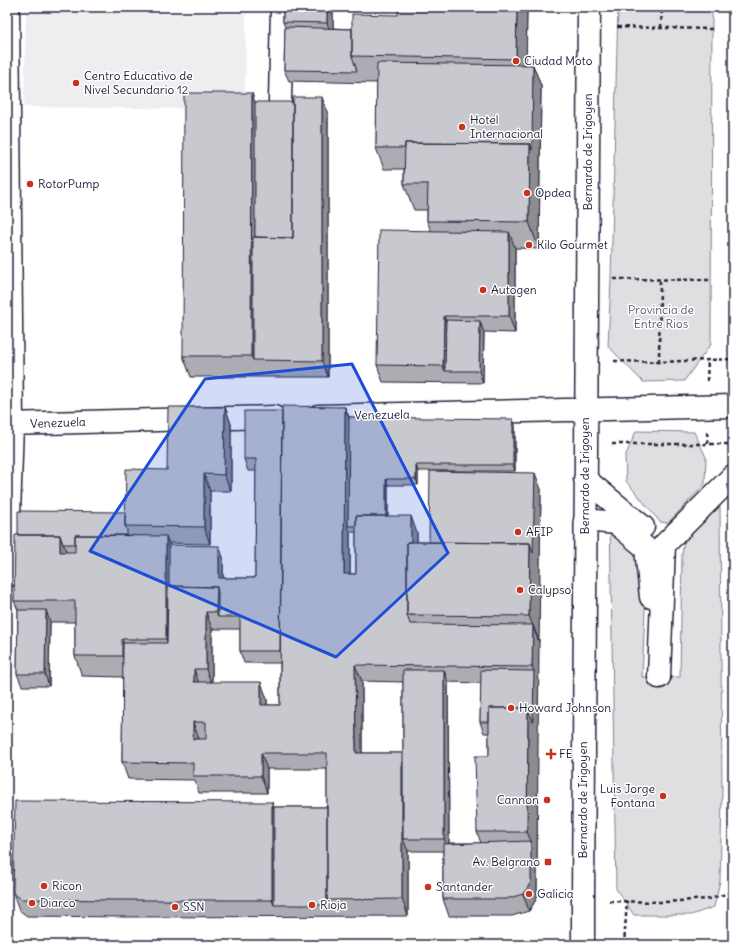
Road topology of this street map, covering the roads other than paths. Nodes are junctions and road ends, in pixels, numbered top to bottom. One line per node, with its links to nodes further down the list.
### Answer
1 (8, 7): 7 (street)
2 (282, 7): 4 (street)
3 (589, 7): 6 (street, Bernardo de Irigoyen)
4 (280, 101)
5 (733, 406): 6 (street, Venezuela)
6 (586, 410): 7 (street, Venezuela); 9 (street, Bernardo de Irigoyen)
7 (10, 424): 12 (street)
8 (733, 476): 11 (street)
9 (585, 479): 10 (street, Bernardo de Irigoyen); 11 (street)
10 (585, 520): 11 (street); 13 (street, Bernardo de Irigoyen)
11 (664, 545)
12 (7, 576)
13 (583, 945)

